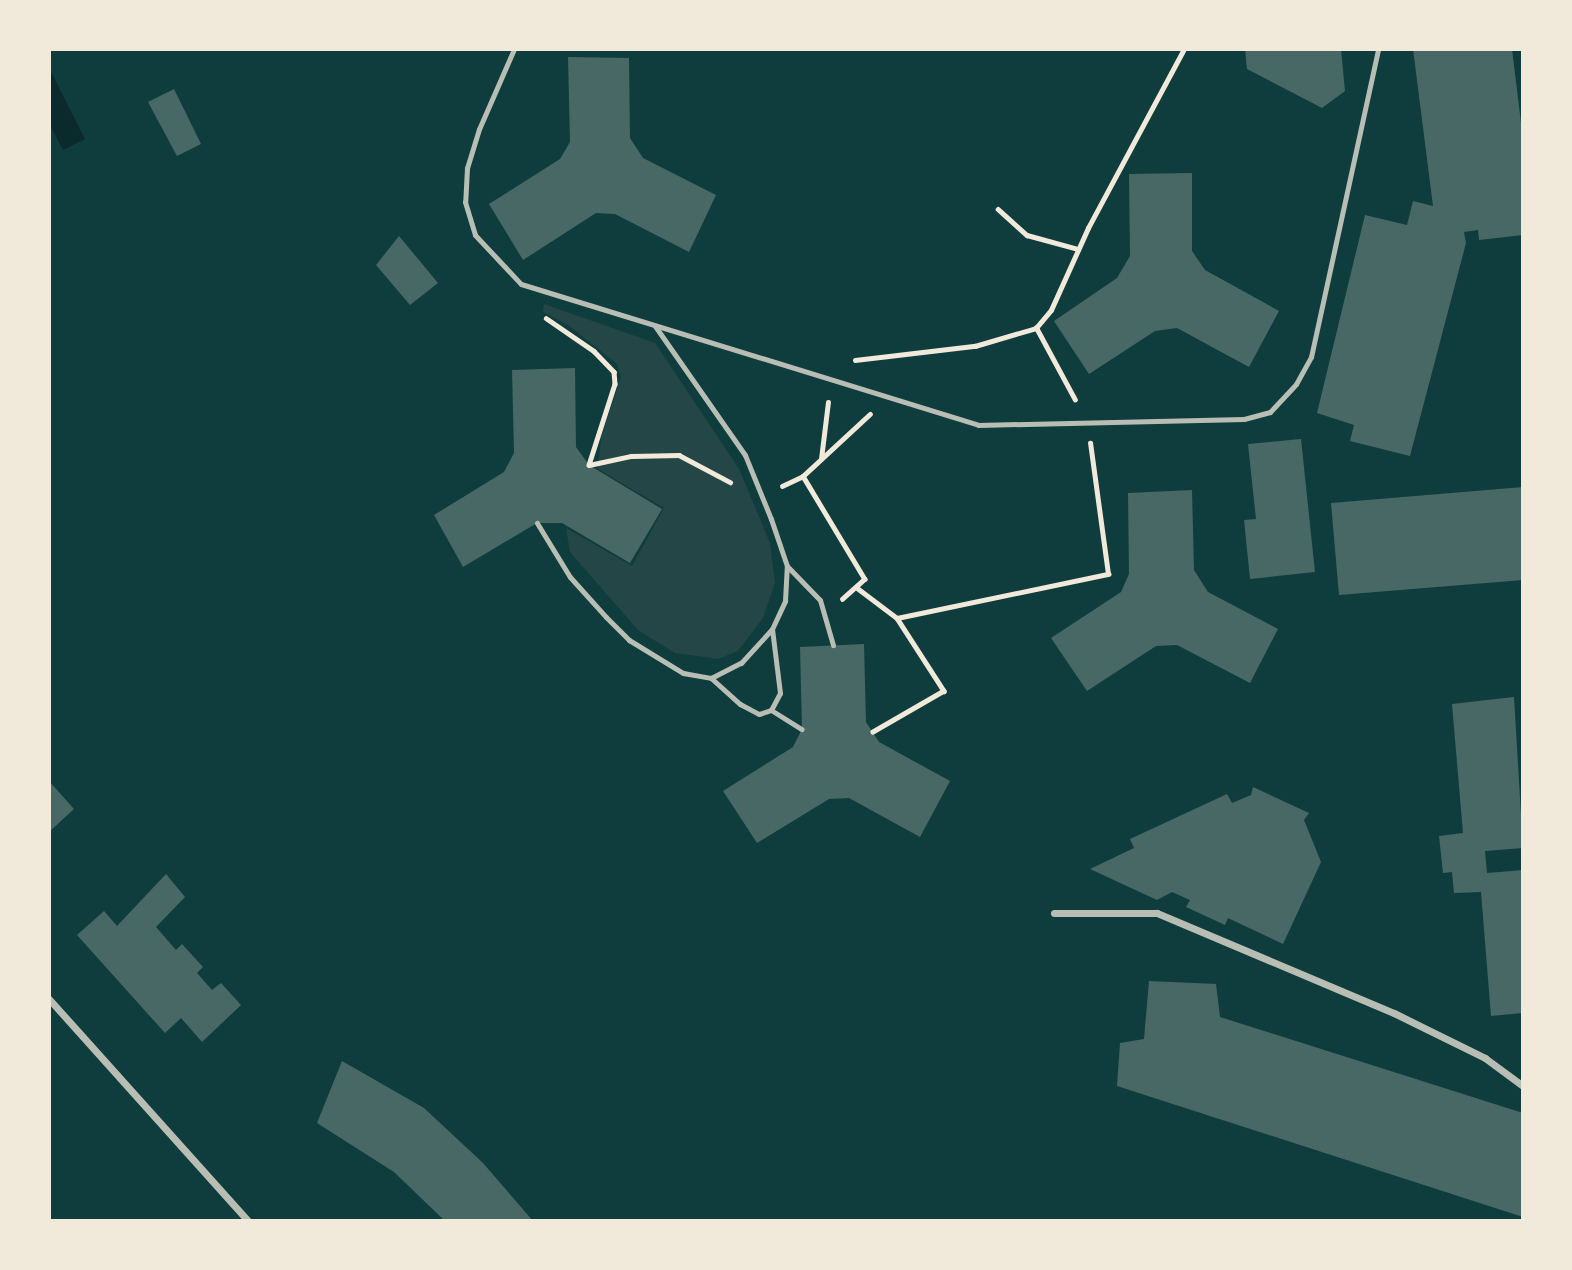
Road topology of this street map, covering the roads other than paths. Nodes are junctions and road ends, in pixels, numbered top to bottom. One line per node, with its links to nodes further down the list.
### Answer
1 (514, 49): 3 (lane)
2 (1378, 49): 3 (lane)
3 (655, 326): 5 (lane)
4 (537, 523): 8 (lane)
5 (787, 566): 6 (lane); 7 (lane)
6 (772, 629): 8 (lane); 9 (lane)
7 (833, 645)
8 (711, 678): 9 (lane)
9 (771, 710): 10 (lane)
10 (802, 729)
11 (1054, 913): 13 (street)
12 (49, 999): 14 (street)
13 (1523, 1086)
14 (248, 1221)

